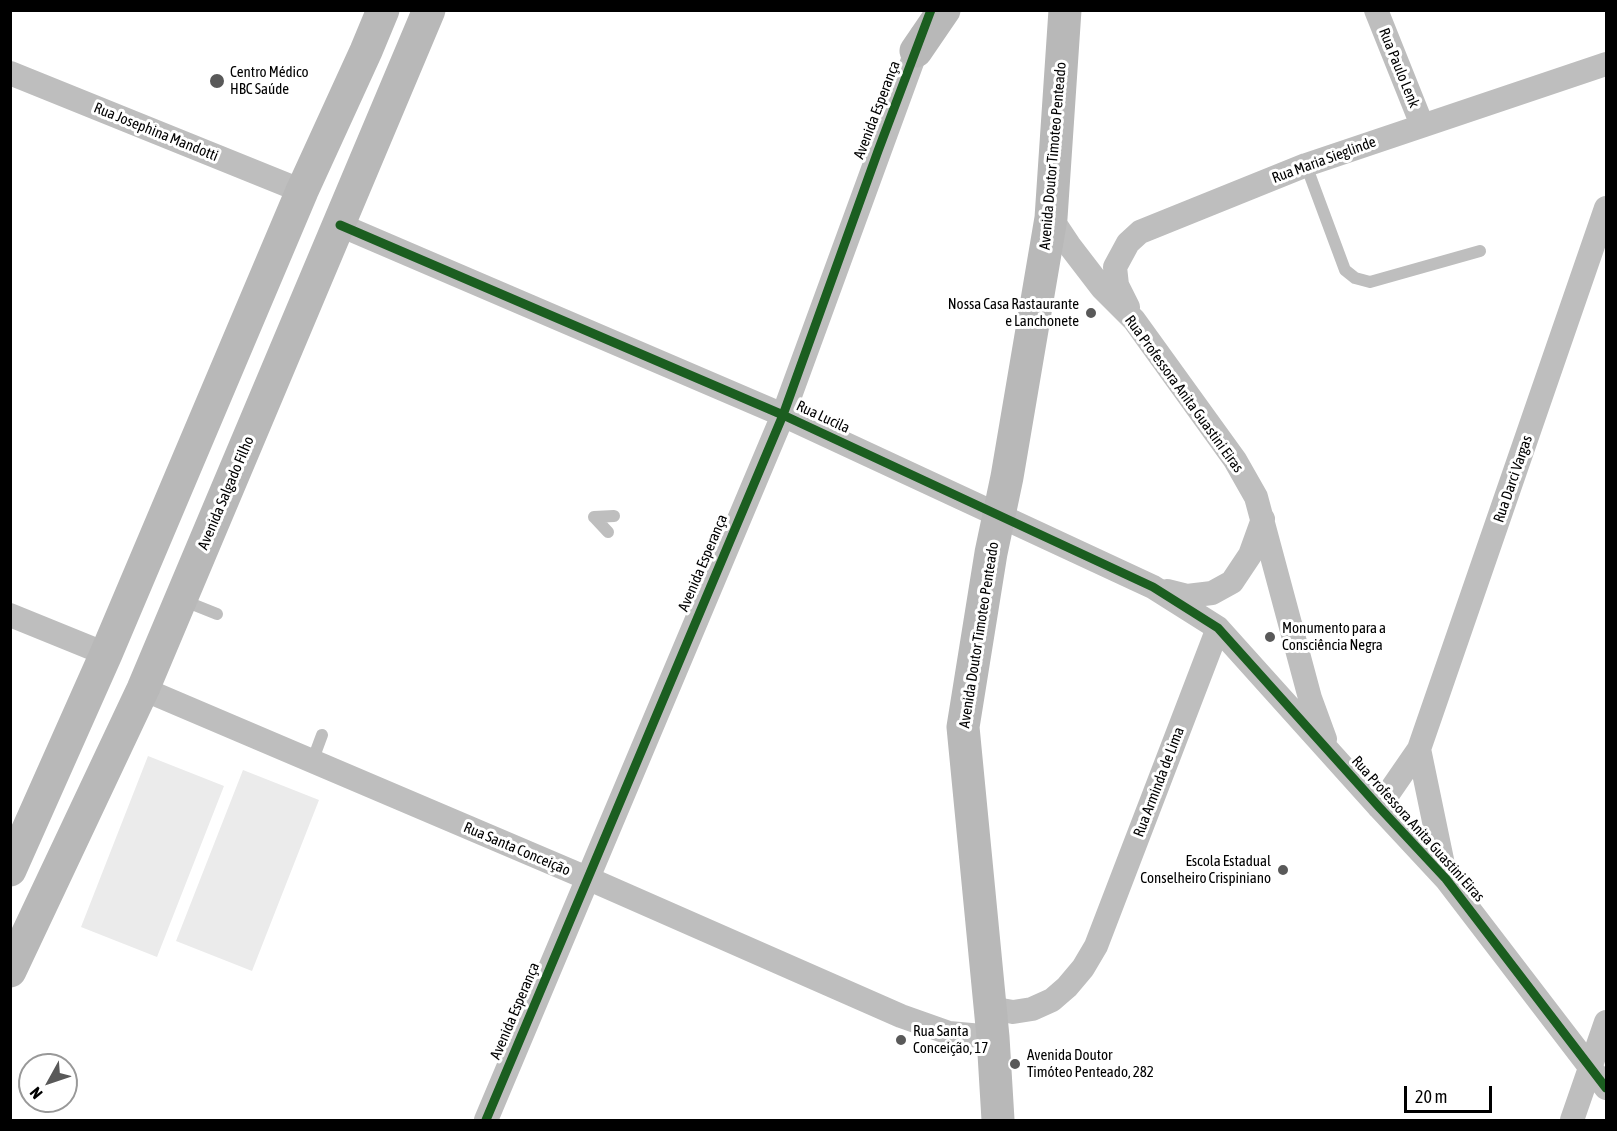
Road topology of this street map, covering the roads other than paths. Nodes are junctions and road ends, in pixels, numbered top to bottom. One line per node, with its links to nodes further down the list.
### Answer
1 (383, 10): 12 (main road)
2 (429, 10): 15 (main road, Avenida Salgado Filho)
3 (931, 10): 7 (street, Avenida Esperança)
4 (944, 10): 7 (main road)
5 (1065, 10): 14 (main road, Avenida Doutor Timoteo Penteado)
6 (1376, 10): 10 (street, Rua Paulo Lenk)
7 (916, 51): 18 (street, Avenida Esperança)
8 (1606, 64): 10 (street, Rua Maria Sieglinde)
9 (10, 73): 12 (street, Rua Josephina Mandotti)
10 (1422, 125): 11 (street, Rua Maria Sieglinde)
11 (1306, 165): 16 (lane); 17 (street, Rua Maria Sieglinde)
12 (302, 191): 28 (main road)
13 (1606, 210): 31 (street, Rua Darci Vargas)
14 (1051, 218): 17 (street, Rua Professora Anita Guastini Eiras); 19 (main road, Avenida Doutor Timoteo Penteado)
15 (340, 225): 18 (street, Rua Lucila); 24 (main road, Avenida Salgado Filho)
16 (1480, 251)
17 (1134, 320): 21 (street, Rua Professora Anita Guastini Eiras)
18 (783, 414): 19 (street, Rua Lucila); 36 (street, Avenida Esperança)
19 (999, 515): 23 (street, Rua Lucila); 39 (main road, Avenida Doutor Timoteo Penteado)
20 (614, 516): 22 (lane)
21 (1263, 519): 23 (street); 32 (street, Rua Professora Anita Guastini Eiras)
22 (608, 532)
23 (1153, 587): 27 (street, Rua Lucila)
24 (181, 599): 25 (lane); 29 (main road, Avenida Salgado Filho)
25 (217, 614)
26 (10, 615): 28 (street)
27 (1218, 628): 32 (street, Rua Professora Anita Guastini Eiras); 39 (street, Rua Arminda de Lima)
28 (106, 654): 35 (main road)
29 (143, 689): 33 (street, Rua Santa Conceição); 38 (main road, Avenida Salgado Filho)
30 (322, 735): 33 (lane)
31 (1419, 749): 34 (street, Rua Darci Vargas); 37 (street)
32 (1330, 753): 34 (street, Rua Professora Anita Guastini Eiras)
33 (312, 762): 36 (street, Rua Santa Conceição)
34 (1379, 807): 37 (street, Rua Professora Anita Guastini Eiras)
35 (10, 870)
36 (587, 878): 39 (street, Rua Santa Conceição); 44 (street, Avenida Esperança)
37 (1446, 879): 41 (street, Rua Professora Anita Guastini Eiras)
38 (10, 971)
39 (992, 1022): 45 (main road, Avenida Doutor Timoteo Penteado)
40 (1606, 1022): 41 (street)
41 (1590, 1065): 42 (street, Rua Professora Anita Guastini Eiras); 43 (street)
42 (1606, 1088)
43 (1580, 1118)
44 (486, 1120)
45 (998, 1120)

